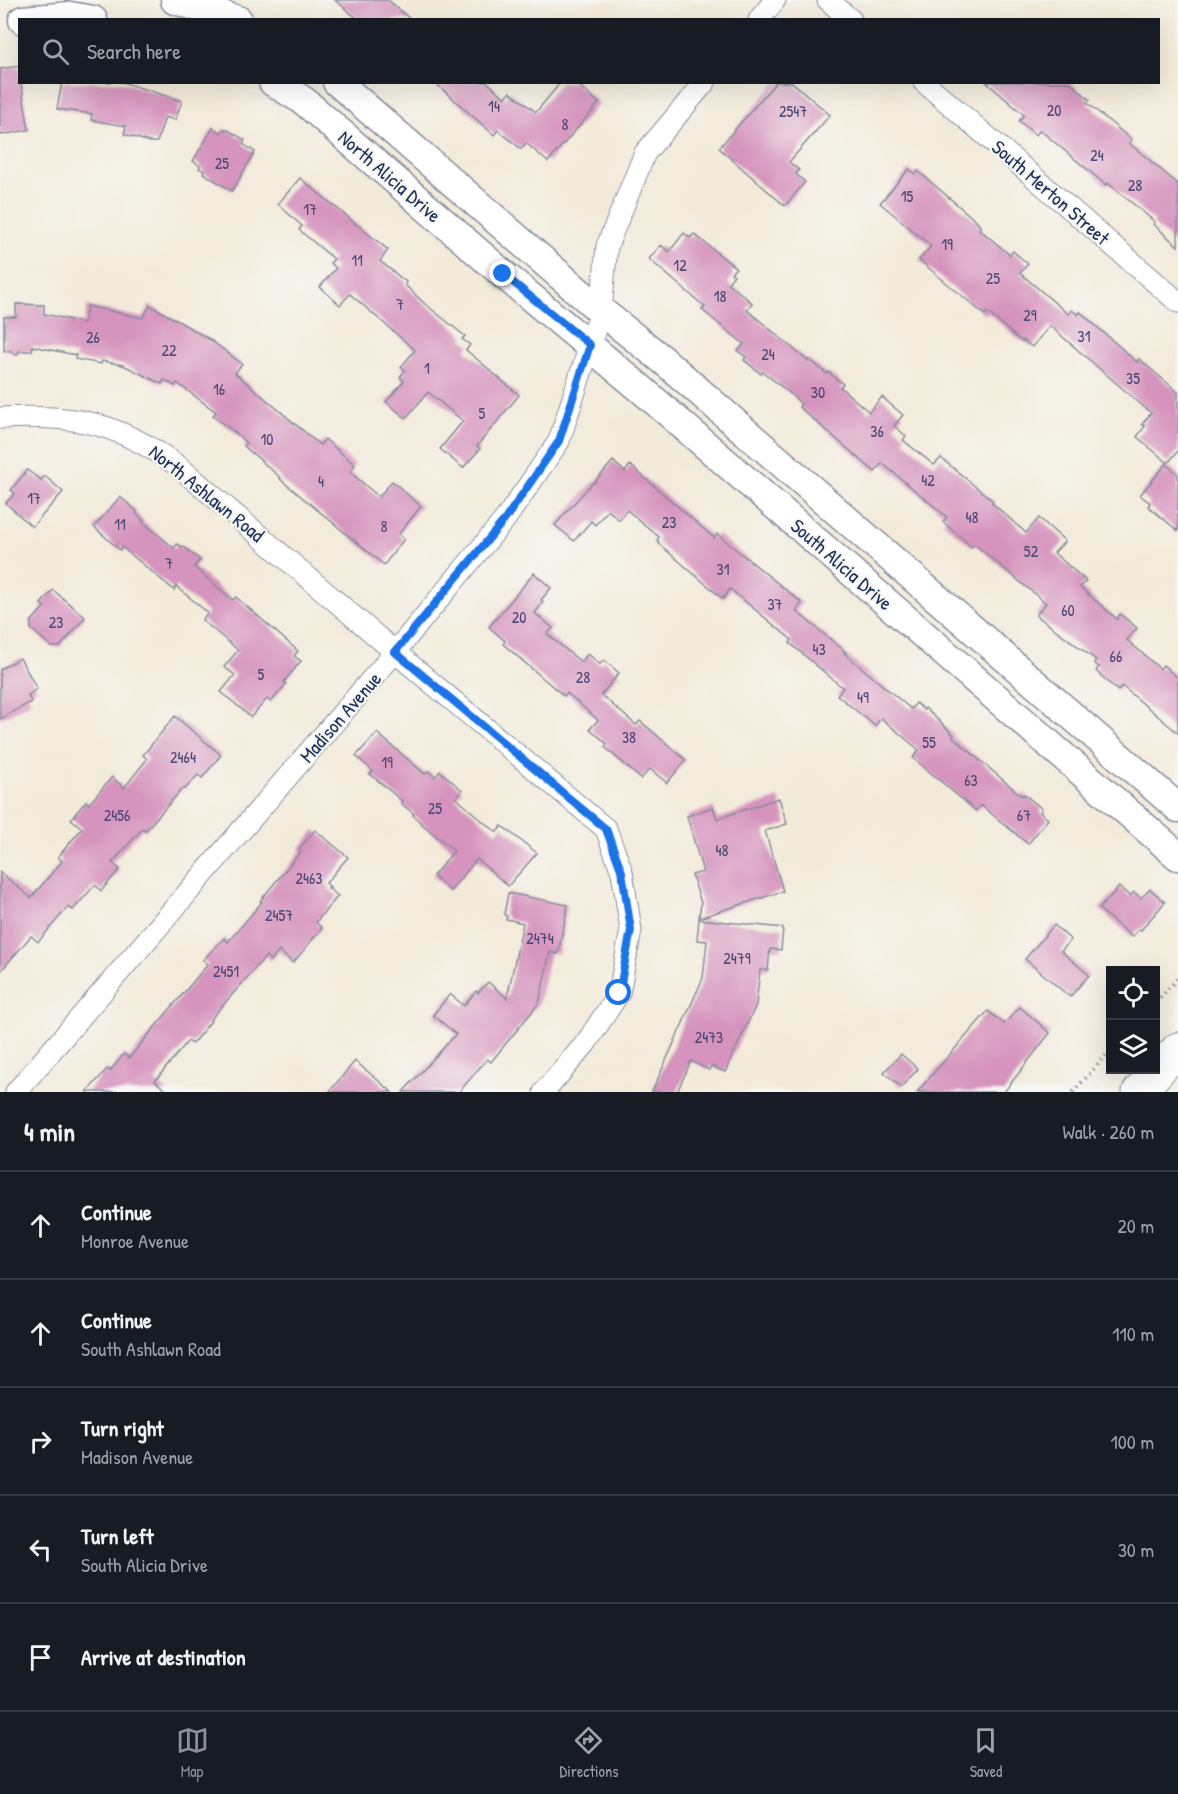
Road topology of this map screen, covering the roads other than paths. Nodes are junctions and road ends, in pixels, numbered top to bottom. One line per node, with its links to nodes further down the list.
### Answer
1 (175, 0): 6 (main road)
2 (775, 0): 7 (street)
3 (828, 0): 8 (street)
4 (46, 18): 5 (main road)
5 (82, 18)
6 (232, 18)
7 (761, 18)
8 (849, 18)
9 (18, 20): 10 (main road)
10 (0, 21)
11 (276, 84): 16 (main road, North Alicia Drive)
12 (339, 84): 15 (main road, North Alicia Drive)
13 (703, 84): 18 (street, Madison Avenue)
14 (926, 84): 17 (street, South Merton Street)
15 (527, 247): 18 (main road, South Alicia Drive)
16 (503, 274): 19 (main road, South Alicia Drive)
17 (1178, 302)
18 (601, 311): 19 (street, Madison Avenue); 22 (main road, South Alicia Drive)
19 (590, 345): 21 (street, Madison Avenue); 23 (main road, South Alicia Drive)
20 (0, 418): 21 (street, North Ashlawn Road)
21 (395, 652): 25 (street, Madison Avenue); 26 (street, North Ashlawn Road)
22 (1178, 808)
23 (1178, 856)
24 (1178, 1049): 27 (main road)
25 (16, 1092)
26 (544, 1092)
27 (1140, 1092)

